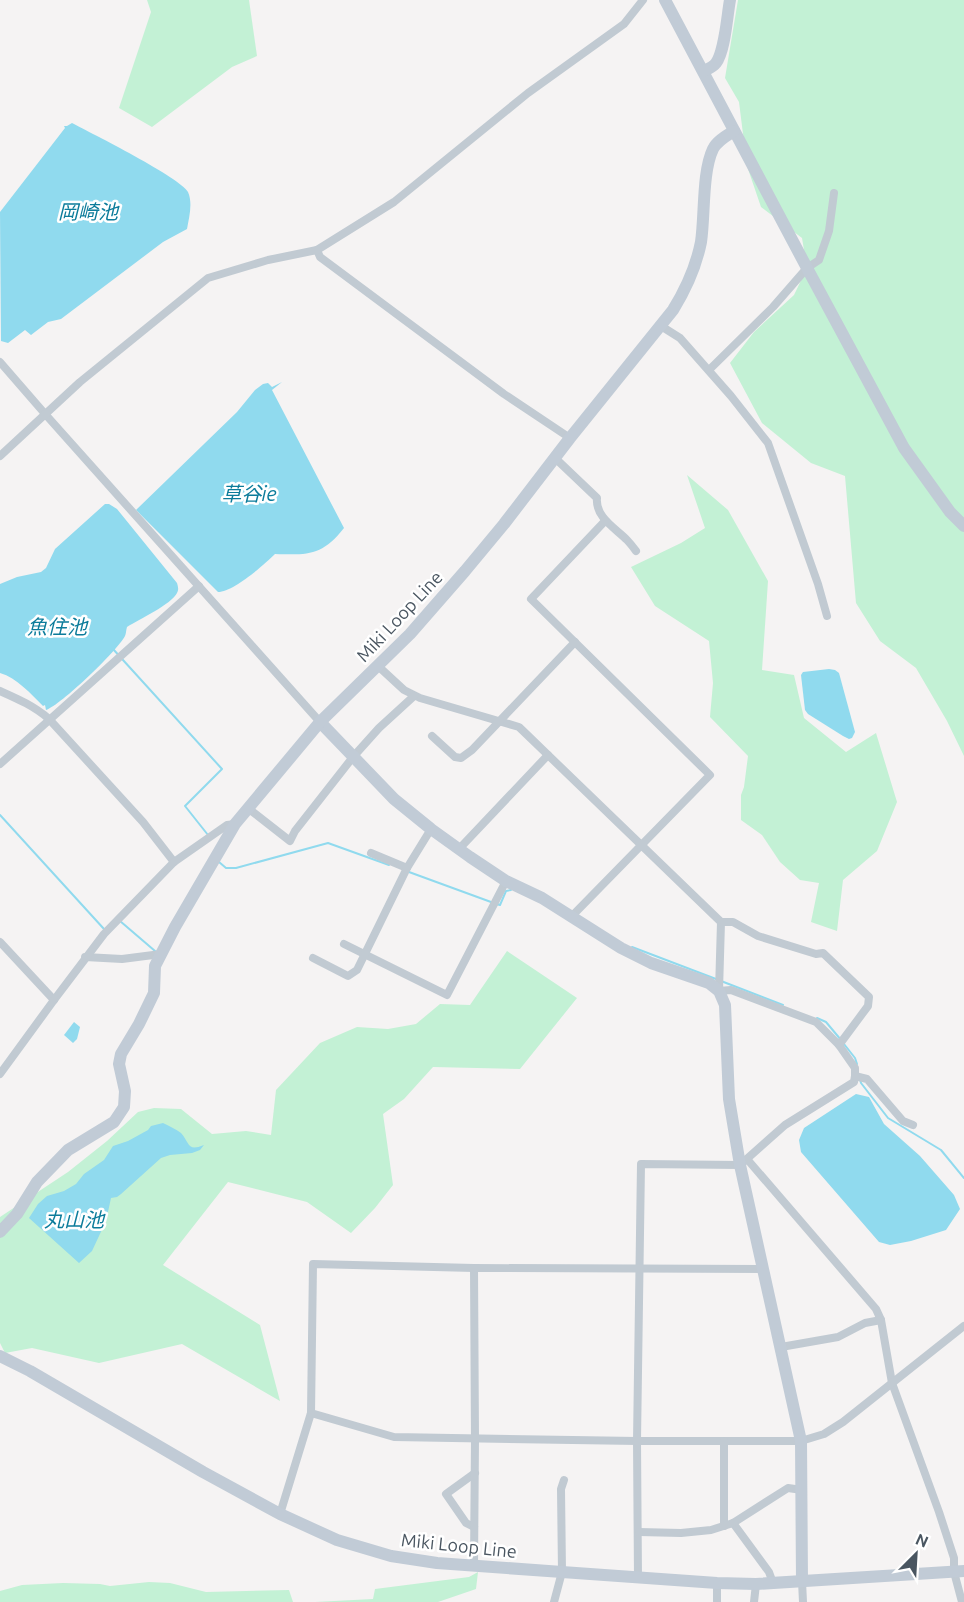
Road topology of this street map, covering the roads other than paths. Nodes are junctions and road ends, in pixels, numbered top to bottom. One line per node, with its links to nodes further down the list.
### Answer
1 (644, 0): 7 (street)
2 (666, 0): 4 (main road)
3 (730, 0): 4 (main road)
4 (704, 71): 5 (main road)
5 (734, 131): 8 (main road); 9 (main road, Miki Loop Line)
6 (834, 193): 8 (street)
7 (317, 250): 12 (street); 13 (street)
8 (807, 268): 11 (street); 17 (main road)
9 (661, 326): 11 (street); 13 (main road, Miki Loop Line)
10 (0, 362): 12 (street)
11 (709, 370): 20 (street)
12 (46, 415): 14 (street); 19 (street)
13 (570, 438): 15 (main road, Miki Loop Line)
14 (0, 456)
15 (555, 458): 16 (street); 22 (main road, Miki Loop Line)
16 (605, 520): 18 (street); 21 (street)
17 (964, 526)
18 (636, 551)
19 (199, 586): 25 (street); 27 (street)
20 (827, 616)
21 (575, 642): 26 (street); 35 (street)
22 (378, 666): 24 (street); 27 (main road, Miki Loop Line)
23 (0, 691): 25 (street)
24 (414, 696): 26 (street); 30 (street)
25 (48, 719): 31 (street); 38 (street)
26 (498, 721): 28 (street); 29 (street)
27 (320, 722): 30 (main road); 32 (main road, Miki Loop Line)
28 (432, 736)
29 (548, 755): 35 (street); 36 (street)
30 (353, 757): 32 (street); 34 (main road)
31 (0, 764)
32 (249, 808): 33 (main road, Miki Loop Line)
33 (235, 825): 38 (street); 45 (main road, Miki Loop Line)
34 (431, 829): 36 (main road); 39 (street)
35 (642, 845): 41 (street); 42 (street)
36 (459, 849): 40 (main road)
37 (371, 853): 39 (street)
38 (174, 861): 47 (street)
39 (407, 868): 46 (street)
40 (507, 881): 41 (main road); 46 (street)
41 (572, 916): 49 (main road)
42 (721, 922): 49 (street); 51 (street)
43 (0, 942): 50 (street)
44 (344, 944): 46 (street)
45 (161, 954): 47 (street); 56 (main road, Miki Loop Line)
46 (364, 954): 48 (street)
47 (85, 957): 50 (street)
48 (313, 958)
49 (719, 991): 51 (street); 55 (main road)
50 (54, 1000): 52 (street)
51 (839, 1045): 53 (street)
52 (0, 1074)
53 (855, 1076): 54 (street); 55 (street)
54 (913, 1125)
55 (744, 1162): 58 (street); 59 (main road); 60 (street)
56 (0, 1232)
57 (474, 1268): 58 (street); 65 (street); 66 (street)
58 (639, 1268): 59 (street); 67 (street)
59 (763, 1269): 62 (main road)
60 (881, 1320): 62 (street); 64 (street)
61 (964, 1326): 64 (street)
62 (781, 1347): 69 (main road)
63 (0, 1356): 73 (main road, Miki Loop Line)
64 (892, 1383): 69 (street); 78 (street)
65 (311, 1413): 66 (street); 73 (street)
66 (475, 1439): 67 (street); 70 (street)
67 (637, 1440): 68 (street); 76 (street)
68 (724, 1441): 69 (street); 74 (street)
69 (801, 1441): 72 (main road)
70 (475, 1473): 75 (street); 75 (street)
71 (564, 1480): 79 (street)
72 (802, 1490): 74 (street); 81 (main road)
73 (280, 1514): 77 (main road, Miki Loop Line)
74 (729, 1525): 76 (street); 83 (street)
75 (474, 1527): 77 (street)
76 (639, 1532): 80 (street)
77 (474, 1565): 79 (main road, Miki Loop Line)
78 (959, 1571): 81 (main road, Miki Loop Line); 89 (street)
79 (562, 1572): 80 (main road, Miki Loop Line); 85 (street)
80 (638, 1578): 82 (main road, Miki Loop Line)
81 (802, 1581): 83 (main road, Miki Loop Line); 88 (street)
82 (717, 1583): 84 (main road, Miki Loop Line); 86 (street)
83 (773, 1583): 84 (main road, Miki Loop Line)
84 (756, 1584): 87 (street)
85 (554, 1602)
86 (717, 1602)
87 (754, 1602)
88 (803, 1602)
89 (962, 1602)

